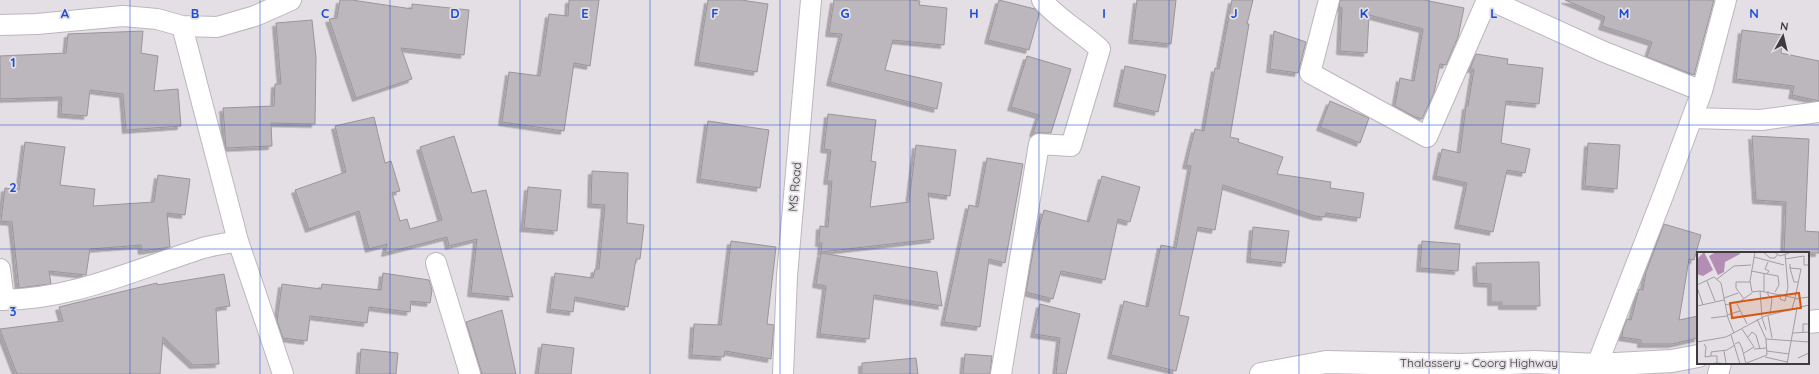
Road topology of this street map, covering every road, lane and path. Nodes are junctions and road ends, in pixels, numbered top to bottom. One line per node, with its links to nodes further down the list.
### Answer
1 (291, 0): 9 (street)
2 (811, 0): 25 (street, MS Road)
3 (1042, 0): 26 (street)
4 (1329, 0): 5 (street)
5 (1487, 0)
6 (1490, 0): 10 (street)
7 (1726, 0): 10 (street)
8 (0, 25): 9 (street)
9 (182, 26): 13 (street)
10 (1702, 91): 12 (street)
11 (1819, 112): 12 (street)
12 (1692, 118): 21 (street)
13 (238, 241): 16 (street); 23 (street)
14 (436, 263): 24 (street)
15 (0, 269): 16 (street)
16 (2, 300)
17 (1819, 321): 18 (main road)
18 (1809, 322)
19 (1697, 356): 21 (main road, Thalassery - Coorg Highway)
20 (1720, 364): 28 (street)
21 (1596, 365): 22 (main road, Thalassery - Coorg Highway)
22 (1358, 368): 27 (main road, Thalassery - Coorg Highway)
23 (283, 374)
24 (470, 374)
25 (783, 374)
26 (1001, 374)
27 (1261, 374)
28 (1718, 374)

